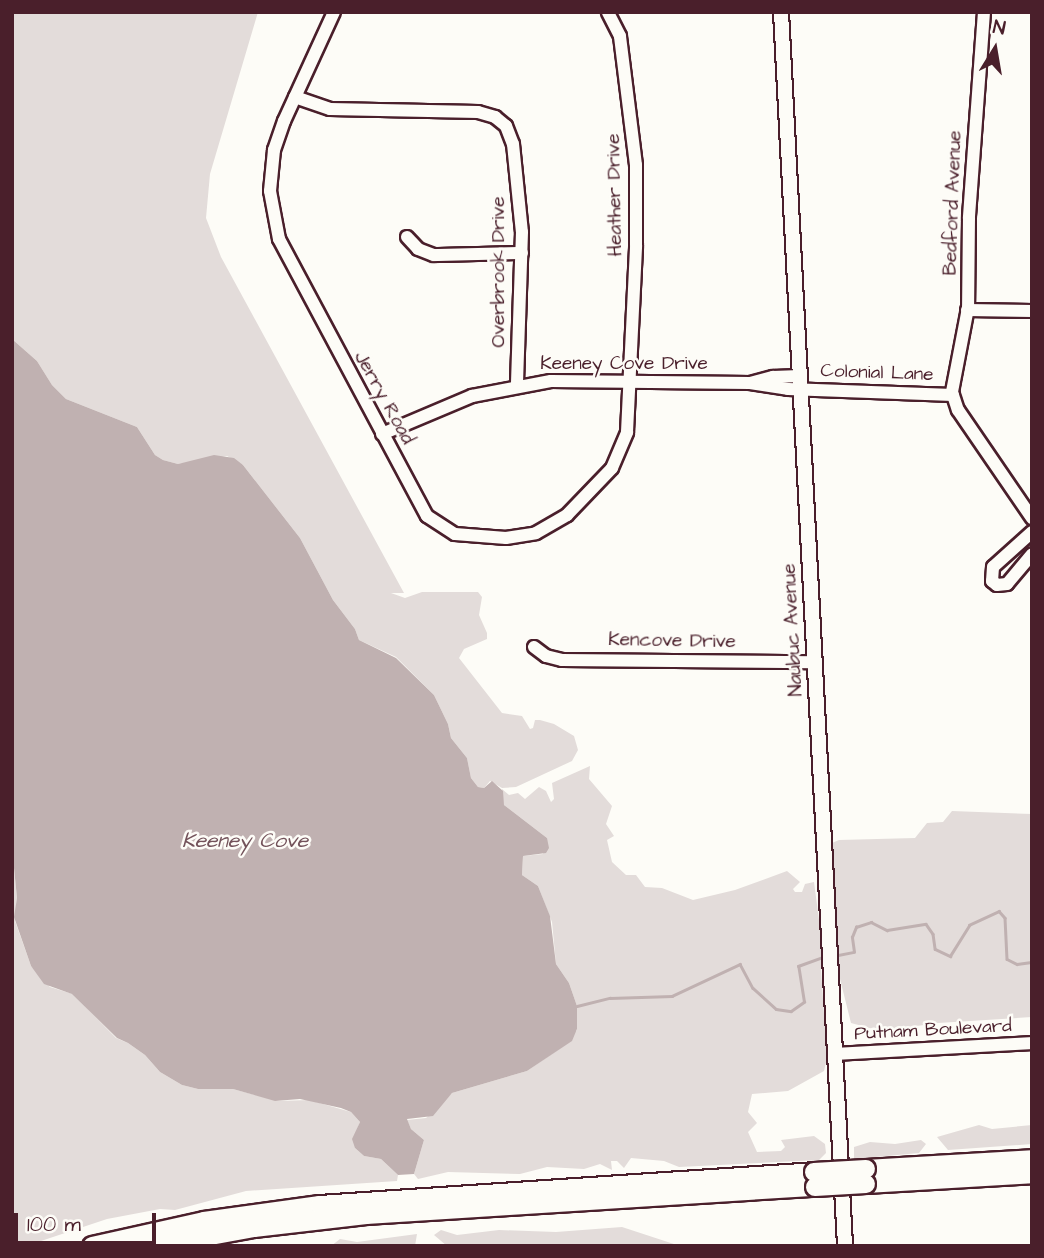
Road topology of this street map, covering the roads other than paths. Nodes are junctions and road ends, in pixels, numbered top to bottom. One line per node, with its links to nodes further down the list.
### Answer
1 (334, 12): 5 (street, Jerry Road)
2 (608, 12): 10 (street, Heather Drive)
3 (781, 12): 11 (main road, Naubuc Avenue)
4 (984, 12): 8 (street, Bedford Avenue)
5 (295, 97): 7 (street, Overbrook Drive); 14 (street, Jerry Road)
6 (407, 237): 7 (street)
7 (523, 253): 12 (street, Overbrook Drive)
8 (967, 310): 9 (street); 13 (street, Bedford Avenue)
9 (1032, 311)
10 (630, 381): 11 (street, Keeney Cove Drive); 12 (street, Keeney Cove Drive); 14 (street, Jerry Road)
11 (800, 383): 13 (street, Colonial Lane); 19 (main road, Naubuc Avenue)
12 (517, 385): 14 (street, Keeney Cove Drive)
13 (953, 395): 15 (street)
14 (382, 434)
15 (1032, 519)
16 (1032, 532): 17 (street)
17 (1032, 554)
18 (534, 647): 19 (street, Kencove Drive)
19 (814, 662): 21 (main road, Naubuc Avenue)
20 (1032, 1043): 21 (street, Putnam Boulevard)
21 (836, 1055): 30 (main road, Naubuc Avenue)
22 (1032, 1159): 24 (highway)
23 (1032, 1174): 25 (highway)
24 (866, 1176): 25 (highway); 26 (highway, bridge)
25 (982, 1177): 27 (highway)
26 (815, 1179): 28 (highway); 29 (highway)
27 (1032, 1184)
28 (92, 1246)
29 (156, 1246)
30 (845, 1246)

